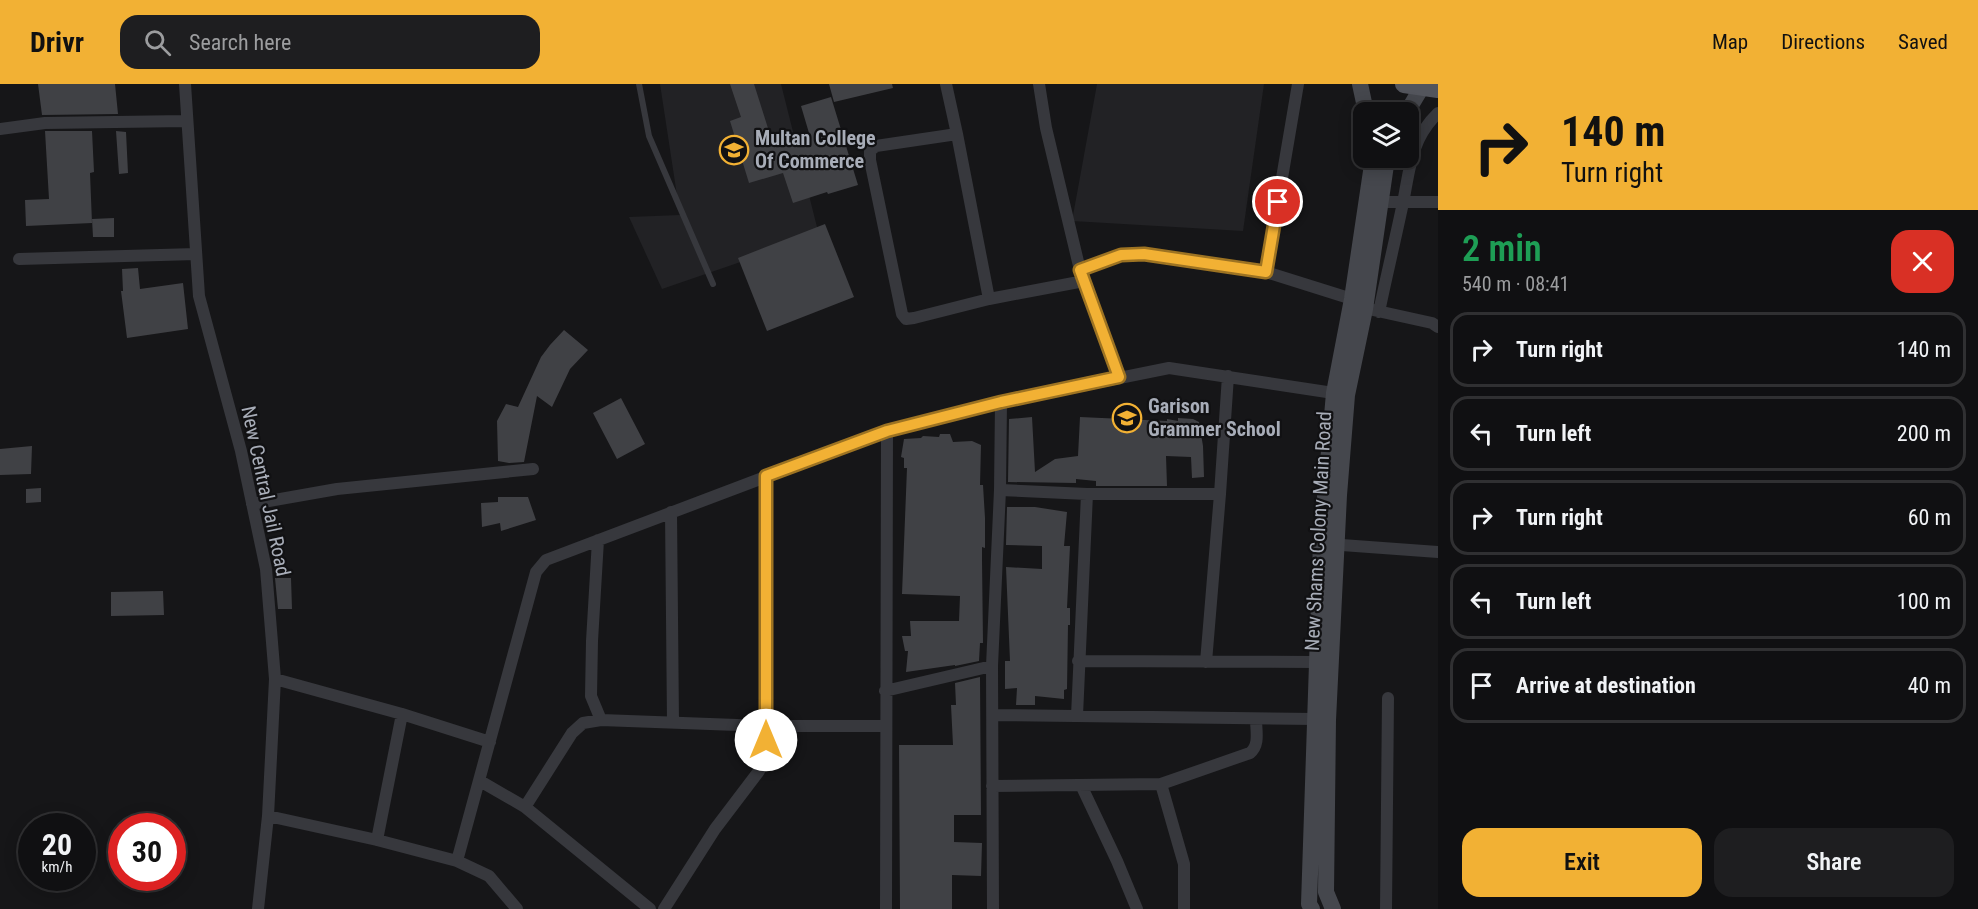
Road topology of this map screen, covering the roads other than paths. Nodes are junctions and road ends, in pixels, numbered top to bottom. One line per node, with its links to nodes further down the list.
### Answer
1 (185, 84): 11 (street, New Central Jail Road)
2 (639, 84): 23 (lane)
3 (946, 84): 13 (street)
4 (1039, 84): 22 (street)
5 (1298, 84): 21 (street)
6 (1360, 84): 8 (main road)
7 (1422, 87): 9 (main road)
8 (1364, 102)
9 (1413, 102)
10 (1438, 113): 17 (street)
11 (186, 121): 12 (street); 19 (street, New Central Jail Road)
12 (0, 129)
13 (957, 134): 24 (street); 24 (street)
14 (1373, 168): 16 (main road, New Shams Colony Main Road)
15 (1384, 168): 16 (main road, New Shams Colony Main Road)
16 (1373, 202): 17 (street); 25 (main road, New Shams Colony Main Road)
17 (1404, 202): 18 (street); 25 (street)
18 (1438, 202)
19 (196, 254): 20 (street); 37 (street, New Central Jail Road)
20 (19, 259)
21 (1266, 272): 22 (street); 25 (street)
22 (1082, 275): 24 (street); 28 (street)
23 (713, 284)
24 (989, 299)
25 (1362, 306): 26 (street); 29 (main road, New Shams Colony Main Road)
26 (1438, 327)
27 (1228, 376): 28 (street); 29 (street); 36 (street)
28 (1119, 377): 30 (street)
29 (1341, 394): 40 (main road, New Shams Colony Main Road)
30 (1001, 402): 31 (street); 34 (street)
31 (887, 431): 33 (street); 47 (street)
32 (534, 469): 37 (street)
33 (766, 476): 38 (street); 56 (street)
34 (1000, 490): 35 (street); 45 (street)
35 (1087, 494): 36 (street); 42 (street)
36 (1220, 494): 43 (street)
37 (252, 504): 46 (street, New Central Jail Road)
38 (671, 512): 39 (street); 55 (street)
39 (598, 540): 54 (street); 58 (street)
40 (1328, 544): 41 (street); 44 (main road, New Shams Colony Main Road); 76 (main road, New Shams Colony Main Road)
41 (1438, 552)
42 (1078, 661): 43 (street); 51 (street)
43 (1206, 662): 44 (street)
44 (1316, 662): 53 (main road, New Shams Colony Main Road)
45 (992, 666): 47 (street); 50 (street)
46 (275, 679): 49 (street); 64 (street, New Central Jail Road)
47 (885, 691): 57 (street)
48 (1388, 698): 77 (street)
49 (402, 714): 58 (street); 65 (street)
50 (994, 715): 51 (street); 62 (street)
51 (1077, 716): 52 (street)
52 (1256, 719): 53 (street); 60 (street)
53 (1315, 719): 75 (main road, New Shams Colony Main Road)
54 (601, 720): 55 (street); 63 (street)
55 (673, 723): 56 (street)
56 (766, 726): 57 (street); 70 (street)
57 (886, 726): 71 (street)
58 (490, 742): 59 (street)
59 (480, 781): 63 (street); 66 (street)
60 (1161, 784): 61 (street); 74 (street)
61 (1081, 785): 62 (street); 73 (street)
62 (992, 786): 72 (street)
63 (525, 807): 69 (street)
64 (267, 816): 65 (street); 67 (street, New Central Jail Road)
65 (376, 840): 66 (street)
66 (457, 861): 68 (street)
67 (258, 909)
68 (517, 909)
69 (650, 909)
70 (664, 909)
71 (885, 909)
72 (993, 909)
73 (1137, 909)
74 (1184, 909)
75 (1312, 909)
76 (1333, 909)
77 (1386, 909)

